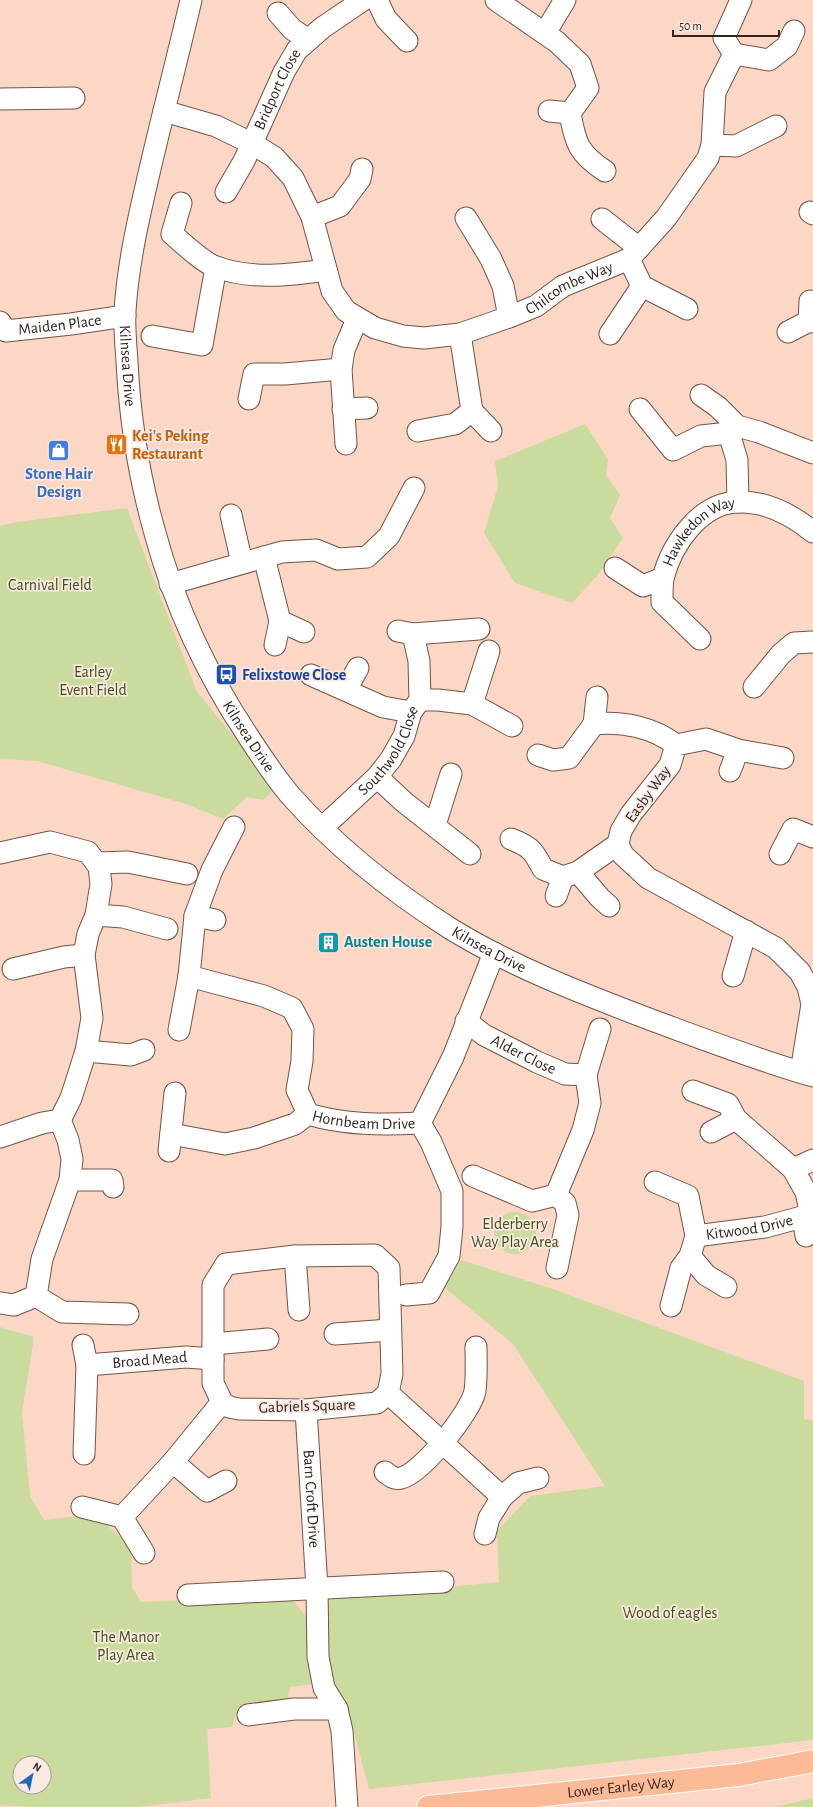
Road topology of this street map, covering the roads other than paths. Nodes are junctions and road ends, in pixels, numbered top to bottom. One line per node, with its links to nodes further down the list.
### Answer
1 (191, 0): 15 (street, Kilnsea Drive)
2 (363, 0): 10 (street, Bridport Close)
3 (378, 0): 11 (street)
4 (496, 0): 9 (street)
5 (566, 0): 9 (street)
6 (741, 0): 12 (street)
7 (278, 13): 10 (street, Bridport Close)
8 (794, 31): 12 (street)
9 (545, 33): 17 (street)
10 (308, 40): 19 (street, Bridport Close)
11 (407, 41)
12 (734, 54): 20 (street, Chilcombe Way)
13 (74, 98): 14 (street)
14 (0, 99)
15 (164, 111): 19 (street, Chilcombe Way); 34 (street, Kilnsea Drive)
16 (548, 111): 17 (street)
17 (570, 113): 22 (street)
18 (776, 126): 20 (street)
19 (253, 144): 23 (street); 25 (street, Chilcombe Way)
20 (712, 145): 28 (street, Chilcombe Way)
21 (362, 169): 25 (street)
22 (606, 171)
23 (226, 192)
24 (181, 203): 29 (street)
25 (312, 217): 30 (street, Chilcombe Way)
26 (466, 218): 35 (street, Chilcombe Way)
27 (602, 219): 28 (street, Chilcombe Way)
28 (634, 253): 31 (street, Chilcombe Way); 35 (street, Chilcombe Way)
29 (216, 267): 30 (street); 41 (street)
30 (326, 270): 36 (street, Chilcombe Way)
31 (642, 286): 32 (street); 40 (street)
32 (687, 309)
33 (811, 315): 38 (street)
34 (125, 316): 37 (street, Maiden Place); 62 (street, Kilnsea Drive)
35 (509, 317): 39 (street, Chilcombe Way)
36 (357, 319): 39 (street, Chilcombe Way); 42 (street)
37 (0, 322)
38 (788, 332)
39 (460, 334): 48 (street)
40 (610, 334)
41 (152, 336)
42 (341, 369): 44 (street); 46 (street)
43 (701, 395): 49 (street)
44 (248, 400)
45 (367, 408): 46 (street)
46 (343, 409): 52 (street)
47 (640, 409): 49 (street)
48 (472, 410): 50 (street); 51 (street)
49 (735, 424): 53 (street); 55 (street)
50 (418, 431)
51 (491, 431)
52 (346, 444)
53 (813, 453)
54 (414, 488): 58 (street)
55 (738, 502): 57 (street, Hawkedon Way); 61 (street, Hawkedon Way)
56 (231, 515): 59 (street)
57 (813, 532)
58 (264, 557): 59 (street); 63 (street)
59 (242, 563): 62 (street)
60 (615, 568): 61 (street, Hawkedon Way)
61 (663, 578): 66 (street, Hawkedon Way)
62 (170, 584): 88 (street, Kilnsea Drive)
63 (280, 621): 65 (street); 68 (street)
64 (479, 629): 76 (street, Southwold Close)
65 (304, 632)
66 (700, 639)
67 (813, 642): 72 (street)
68 (275, 645)
69 (489, 651): 75 (street)
70 (358, 668): 73 (street)
71 (311, 675): 73 (street)
72 (754, 687)
73 (346, 690): 76 (street)
74 (597, 697): 77 (street)
75 (472, 704): 76 (street); 78 (street)
76 (415, 706): 85 (street, Southwold Close)
77 (594, 724): 79 (street); 81 (street)
78 (512, 726)
79 (676, 745): 80 (street, Easby Way); 91 (street, Easby Way)
80 (738, 750): 82 (street, Easby Way); 83 (street)
81 (538, 755)
82 (782, 758)
83 (730, 770)
84 (451, 774): 86 (street)
85 (378, 777): 86 (street); 88 (street, Southwold Close)
86 (434, 825): 93 (street)
87 (234, 827): 105 (street)
88 (322, 828): 102 (street, Kilnsea Drive)
89 (813, 836): 94 (street)
90 (511, 839): 97 (street)
91 (618, 844): 97 (street); 101 (street)
92 (0, 853): 95 (street)
93 (470, 854)
94 (780, 854)
95 (97, 863): 96 (street); 99 (street)
96 (187, 874)
97 (566, 882): 98 (street)
98 (609, 906)
99 (96, 915): 100 (street); 103 (street)
100 (167, 929)
101 (746, 932): 106 (street); 107 (street)
102 (494, 953): 108 (street, Hornbeam Drive); 113 (street, Kilnsea Drive)
103 (84, 955): 104 (street); 112 (street)
104 (13, 969)
105 (189, 976): 110 (street); 117 (street, Hornbeam Drive)
106 (733, 976)
107 (810, 986): 113 (street)
108 (466, 1021): 114 (street, Alder Close); 120 (street, Hornbeam Drive)
109 (600, 1029): 114 (street)
110 (179, 1030)
111 (144, 1050): 112 (street)
112 (86, 1051): 119 (street)
113 (807, 1074)
114 (586, 1075): 129 (street)
115 (693, 1091): 118 (street)
116 (175, 1093): 117 (street)
117 (308, 1114): 120 (street, Hornbeam Drive)
118 (736, 1119): 121 (street); 124 (street)
119 (60, 1120): 122 (street); 127 (street)
120 (420, 1123): 136 (street)
121 (710, 1132)
122 (0, 1137)
123 (813, 1160): 124 (street)
124 (793, 1169): 130 (street)
125 (473, 1176): 129 (street)
126 (114, 1179): 127 (street)
127 (70, 1180): 137 (street)
128 (655, 1182): 131 (street, Kitwood Drive)
129 (556, 1196): 134 (street)
130 (808, 1220): 131 (street, Kitwood Drive)
131 (696, 1236): 133 (street, Kitwood Drive)
132 (296, 1256): 140 (street); 142 (street); 147 (street)
133 (690, 1256): 135 (street, Kitwood Drive); 139 (street, Kitwood Drive)
134 (557, 1268)
135 (726, 1287)
136 (406, 1295)
137 (36, 1296): 138 (street); 141 (street)
138 (0, 1303)
139 (671, 1306)
140 (300, 1310)
141 (128, 1314)
142 (390, 1330): 143 (street); 149 (street)
143 (335, 1334)
144 (268, 1339): 147 (street)
145 (83, 1345): 148 (street)
146 (476, 1348): 152 (street)
147 (213, 1351): 148 (street, Broad Mead); 150 (street)
148 (87, 1365): 153 (street)
149 (388, 1393): 151 (street, Gabriels Square); 152 (street)
150 (222, 1402): 151 (street, Gabriels Square); 154 (street)
151 (306, 1410): 164 (street, Barn Croft Drive)
152 (442, 1443): 155 (street); 158 (street)
153 (84, 1454)
154 (173, 1462): 157 (street); 160 (street)
155 (385, 1472)
156 (538, 1478): 158 (street)
157 (226, 1481)
158 (502, 1497): 161 (street)
159 (82, 1507): 160 (street)
160 (122, 1517): 162 (street)
161 (485, 1534)
162 (144, 1552)
163 (443, 1582): 164 (street)
164 (317, 1588): 165 (street); 166 (street, Barn Croft Drive)
165 (188, 1594)
166 (337, 1709): 167 (street); 169 (street, Barn Croft Drive)
167 (248, 1715)
168 (813, 1761): 170 (main road, Lower Earley Way)
169 (347, 1807)
170 (428, 1807)

